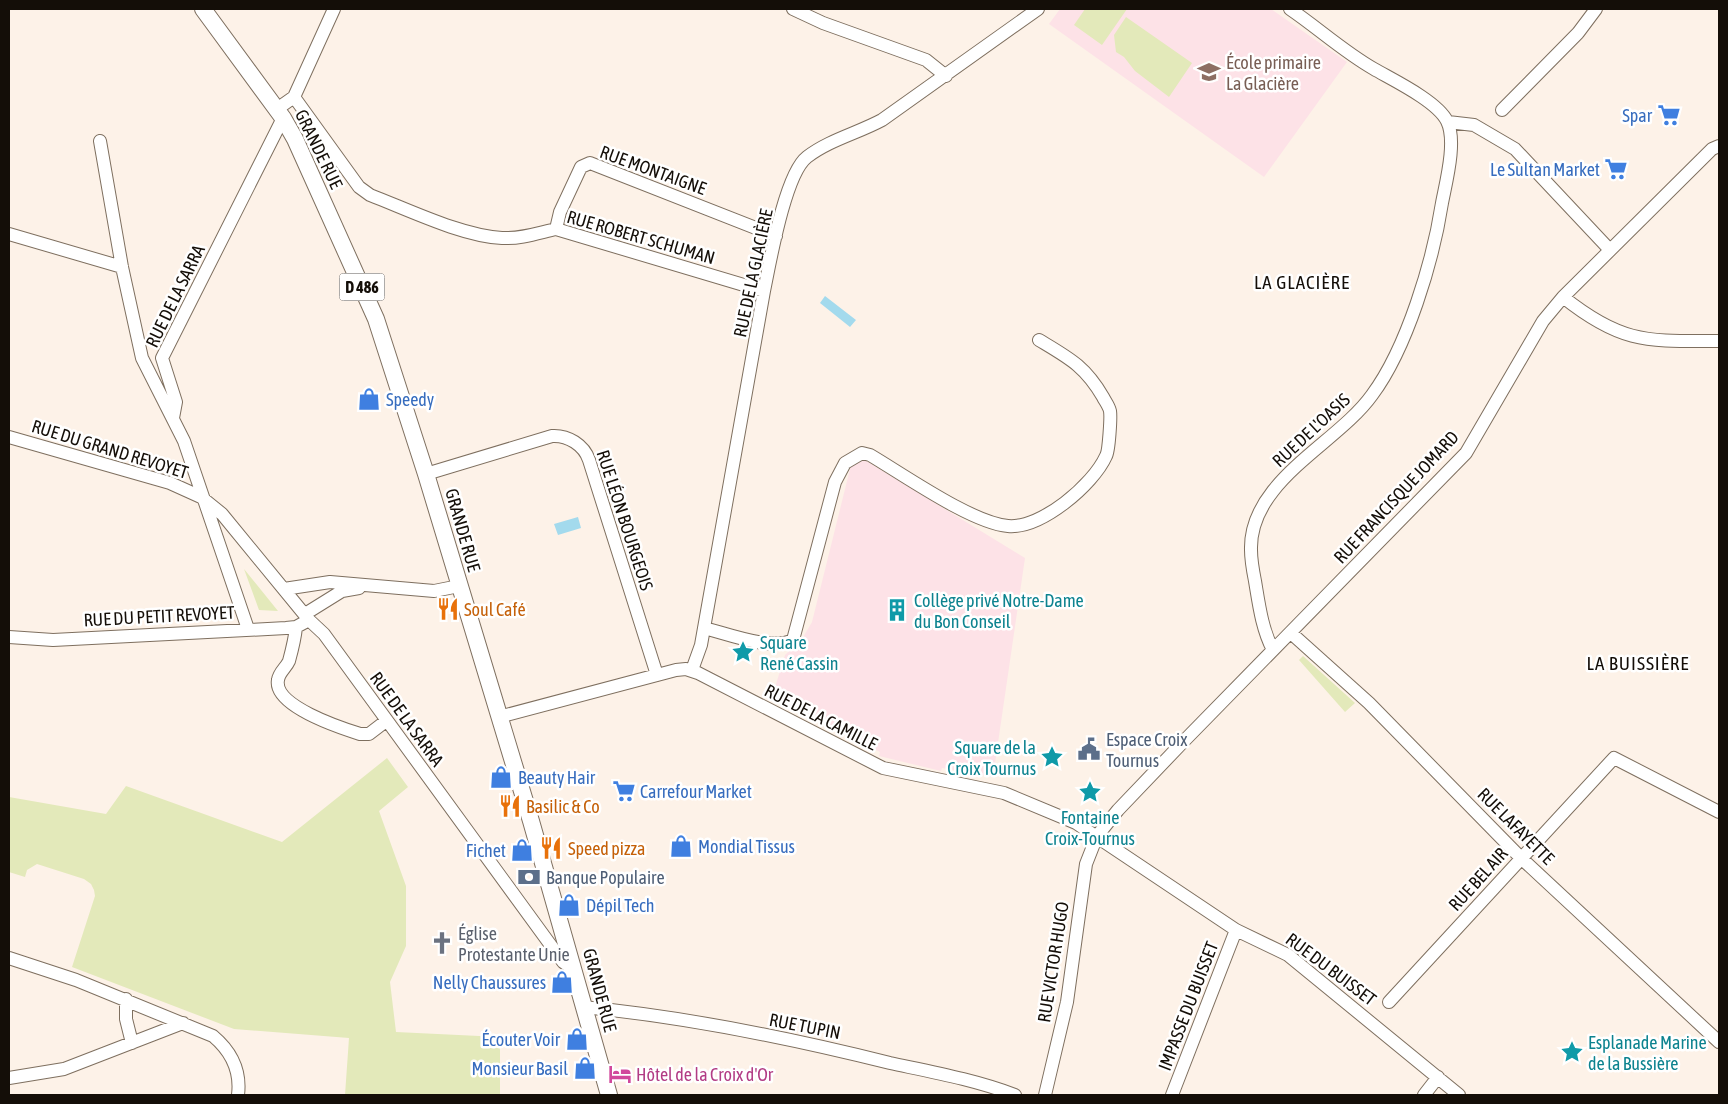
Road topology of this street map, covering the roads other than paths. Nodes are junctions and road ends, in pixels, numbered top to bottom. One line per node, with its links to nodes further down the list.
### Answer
1 (203, 9): 10 (main road, GRANDE RUE / D 486)
2 (334, 9): 8 (street)
3 (793, 9): 7 (street)
4 (1038, 9): 7 (street, RUE DE LA GLACIÈRE)
5 (1290, 9): 11 (street)
6 (1596, 9): 9 (street)
7 (946, 76): 16 (street, RUE DE LA GLACIÈRE)
8 (294, 97): 10 (street); 14 (street, RUE ROBERT SCHUMAN)
9 (1502, 110)
10 (280, 113): 23 (street, RUE DE LA SARRA); 25 (main road, GRANDE RUE / D 486)
11 (1448, 122): 17 (street); 36 (street, RUE DE L'OASIS)
12 (100, 141): 18 (street)
13 (1719, 146): 17 (street, RUE FRANCISQUE JOMARD)
14 (556, 229): 16 (street, RUE MONTAIGNE); 19 (street, RUE ROBERT SCHUMAN)
15 (9, 234): 18 (street)
16 (776, 236): 19 (street, RUE DE LA GLACIÈRE)
17 (1610, 250): 20 (street, RUE FRANCISQUE JOMARD)
18 (122, 267): 23 (street)
19 (764, 291): 31 (street, RUE DE LA GLACIÈRE)
20 (1563, 297): 22 (street); 34 (street, RUE FRANCISQUE JOMARD)
21 (1039, 340): 31 (street)
22 (1719, 341)
23 (173, 418): 26 (street, RUE DE LA SARRA)
24 (9, 437): 26 (street, RUE DU GRAND REVOYET)
25 (426, 474): 28 (main road, GRANDE RUE / D 486); 38 (street, RUE LÉON BOURGEOIS)
26 (201, 497): 29 (street, RUE DE LA SARRA); 33 (street, RUE DE LA SARRA)
27 (369, 586): 28 (street); 29 (street); 30 (street, RUE DU PETIT REVOYET)
28 (459, 586): 39 (main road, GRANDE RUE / D 486)
29 (284, 589): 30 (street, RUE DE LA SARRA)
30 (307, 617): 32 (street, RUE DU PETIT REVOYET); 40 (street, RUE DE LA SARRA)
31 (704, 626): 37 (street, RUE DE LA GLACIÈRE)
32 (296, 627): 33 (street, RUE DU PETIT REVOYET); 40 (street)
33 (248, 629): 35 (street, RUE DU PETIT REVOYET)
34 (1291, 633): 36 (street, RUE FRANCISQUE JOMARD); 43 (street, RUE LAFAYETTE)
35 (9, 637)
36 (1273, 650): 42 (street, RUE FRANCISQUE JOMARD)
37 (692, 670): 38 (street); 42 (street, RUE DE LA CAMILLE)
38 (657, 675): 39 (street)
39 (499, 717): 46 (main road, GRANDE RUE / D 486)
40 (386, 721): 46 (street, RUE DE LA SARRA)
41 (1719, 812): 43 (street, RUE BEL AIR)
42 (1097, 836): 44 (street, RUE DU BUISSET); 58 (street, RUE VICTOR HUGO)
43 (1521, 858): 48 (street, RUE BEL AIR); 51 (street, RUE LAFAYETTE)
44 (1236, 930): 53 (street, RUE DU BUISSET); 59 (street, IMPASSE DU BUISSET)
45 (9, 958): 47 (street)
46 (574, 970): 49 (main road, GRANDE RUE / D 486)
47 (126, 999): 50 (street); 52 (street)
48 (1389, 1002)
49 (584, 1007): 56 (main road, GRANDE RUE / D 486); 57 (street, RUE TUPIN)
50 (182, 1023): 52 (street); 55 (street)
51 (1719, 1042)
52 (132, 1043): 54 (street)
53 (1438, 1076): 60 (street); 61 (street, RUE DU BUISSET)
54 (9, 1078)
55 (238, 1095)
56 (609, 1095)
57 (1015, 1095)
58 (1045, 1095)
59 (1172, 1095)
60 (1424, 1095)
61 (1459, 1095)

